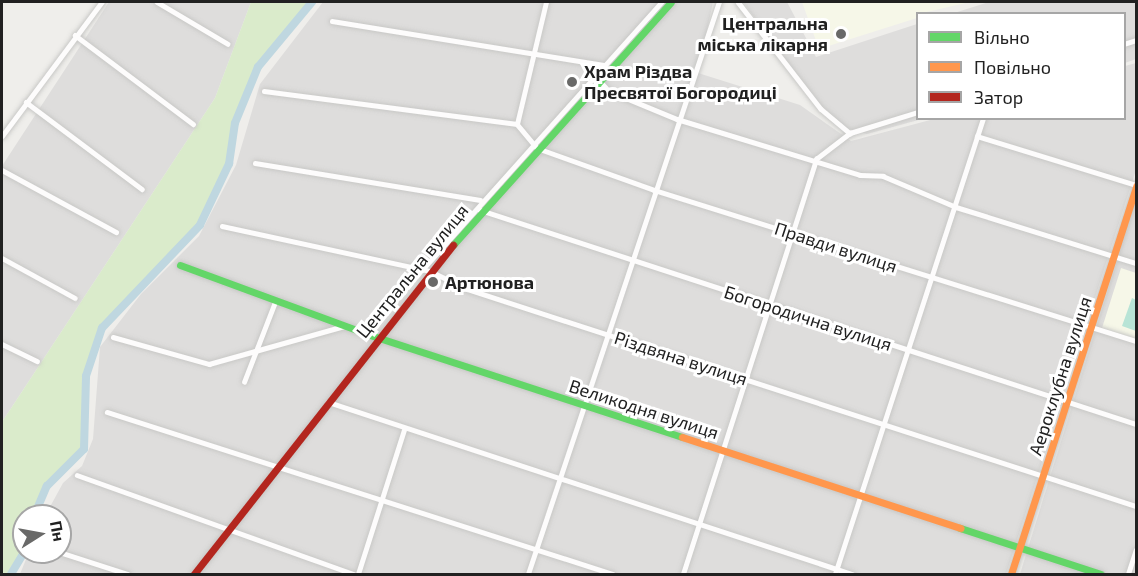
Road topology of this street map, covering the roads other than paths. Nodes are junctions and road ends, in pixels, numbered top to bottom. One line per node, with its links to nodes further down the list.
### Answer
1 (102, 2): 9 (street)
2 (157, 2): 10 (street)
3 (546, 2): 11 (street)
4 (662, 2): 12 (street, Центральна вулиця)
5 (671, 2): 13 (street, Центральна вулиця)
6 (719, 2): 17 (street)
7 (738, 2): 21 (street)
8 (332, 21): 11 (street)
9 (75, 35): 15 (street); 19 (street)
10 (228, 44)
11 (533, 50): 12 (street); 20 (street)
12 (603, 65): 24 (street, Центральна вулиця)
13 (599, 80): 17 (street); 24 (street, Центральна вулиця)
14 (264, 91): 20 (street)
15 (26, 102): 22 (street); 29 (street)
16 (916, 113): 21 (street)
17 (678, 118): 25 (street); 30 (street)
18 (982, 120): 23 (street)
19 (193, 124)
20 (517, 124): 24 (street)
21 (850, 133): 25 (street)
22 (2, 136)
23 (978, 136): 28 (street); 32 (street)
24 (535, 145): 30 (street, Правди вулиця); 31 (street, Центральна вулиця); 33 (street, Центральна вулиця)
25 (816, 159): 32 (street); 36 (street)
26 (255, 163): 31 (street)
27 (2, 170): 35 (street)
28 (1137, 185): 37 (street, Аероклубна вулиця)
29 (142, 189)
30 (654, 190): 36 (street, Правди вулиця); 39 (street)
31 (480, 200): 42 (street, Центральна вулиця)
32 (955, 207): 37 (street); 43 (street)
33 (480, 210): 39 (street, Богородична вулиця); 42 (street, Центральна вулиця)
34 (222, 226): 42 (street, Різдвяна вулиця)
35 (116, 232)
36 (793, 233): 43 (street, Правди вулиця); 46 (street)
37 (1114, 255): 40 (street); 48 (street, Аероклубна вулиця)
38 (2, 258): 44 (street)
39 (632, 258): 46 (street, Богородична вулиця); 49 (street)
40 (1137, 263)
41 (180, 265): 45 (street, Великодня вулиця)
42 (426, 271): 49 (street, Різдвяна вулиця); 51 (street, Центральна вулиця)
43 (932, 278): 48 (street, Правди вулиця); 55 (street)
44 (75, 298)
45 (275, 302): 47 (street, Великодня вулиця); 54 (street)
46 (769, 305): 55 (street, Богородична вулиця); 57 (street)
47 (344, 326): 51 (street, Великодня вулиця); 54 (street)
48 (1091, 327): 52 (street, Правди вулиця); 60 (street, Аероклубна вулиця)
49 (607, 334): 57 (street, Різдвяна вулиця); 61 (street)
50 (113, 337): 54 (street)
51 (378, 337): 59 (street, Центральна вулиця); 61 (street, Великодня вулиця)
52 (1137, 341)
53 (2, 344): 56 (street)
54 (258, 350): 58 (street)
55 (908, 350): 60 (street, Богородична вулиця); 63 (street)
56 (37, 361)
57 (746, 379): 63 (street, Різдвяна вулиця); 66 (street)
58 (244, 382)
59 (327, 401): 65 (street); 67 (street, Центральна вулиця)
60 (1067, 402): 64 (street, Богородична вулиця); 69 (street, Аероклубна вулиця)
61 (584, 406): 66 (street, Великодня вулиця); 70 (street)
62 (107, 412): 67 (street)
63 (884, 424): 69 (street, Різдвяна вулиця); 71 (street)
64 (1137, 424)
65 (404, 430): 70 (street); 72 (street)
66 (723, 451): 71 (street, Великодня вулиця); 74 (street)
67 (278, 465): 72 (street); 75 (street, Центральна вулиця)
68 (77, 475): 75 (street)
69 (1043, 476): 73 (street, Різдвяна вулиця); 77 (street, Аероклубна вулиця)
70 (559, 482): 74 (street); 76 (street)
71 (861, 496): 77 (street, Великодня вулиця); 80 (street)
72 (381, 501): 76 (street); 83 (street)
73 (1137, 506)
74 (699, 526): 80 (street); 86 (street)
75 (229, 530): 82 (street, Центральна вулиця); 83 (street)
76 (537, 549): 84 (street); 85 (street)
77 (1020, 549): 88 (street, Аероклубна вулиця); 89 (street, Великодня вулиця)
78 (1137, 550): 90 (street)
79 (72, 556): 81 (street)
80 (836, 572): 87 (street)
81 (129, 574)
82 (194, 574)
83 (356, 574)
84 (528, 574)
85 (613, 574)
86 (683, 574)
87 (852, 574)
88 (1011, 574)
89 (1101, 574)
90 (1128, 574)

